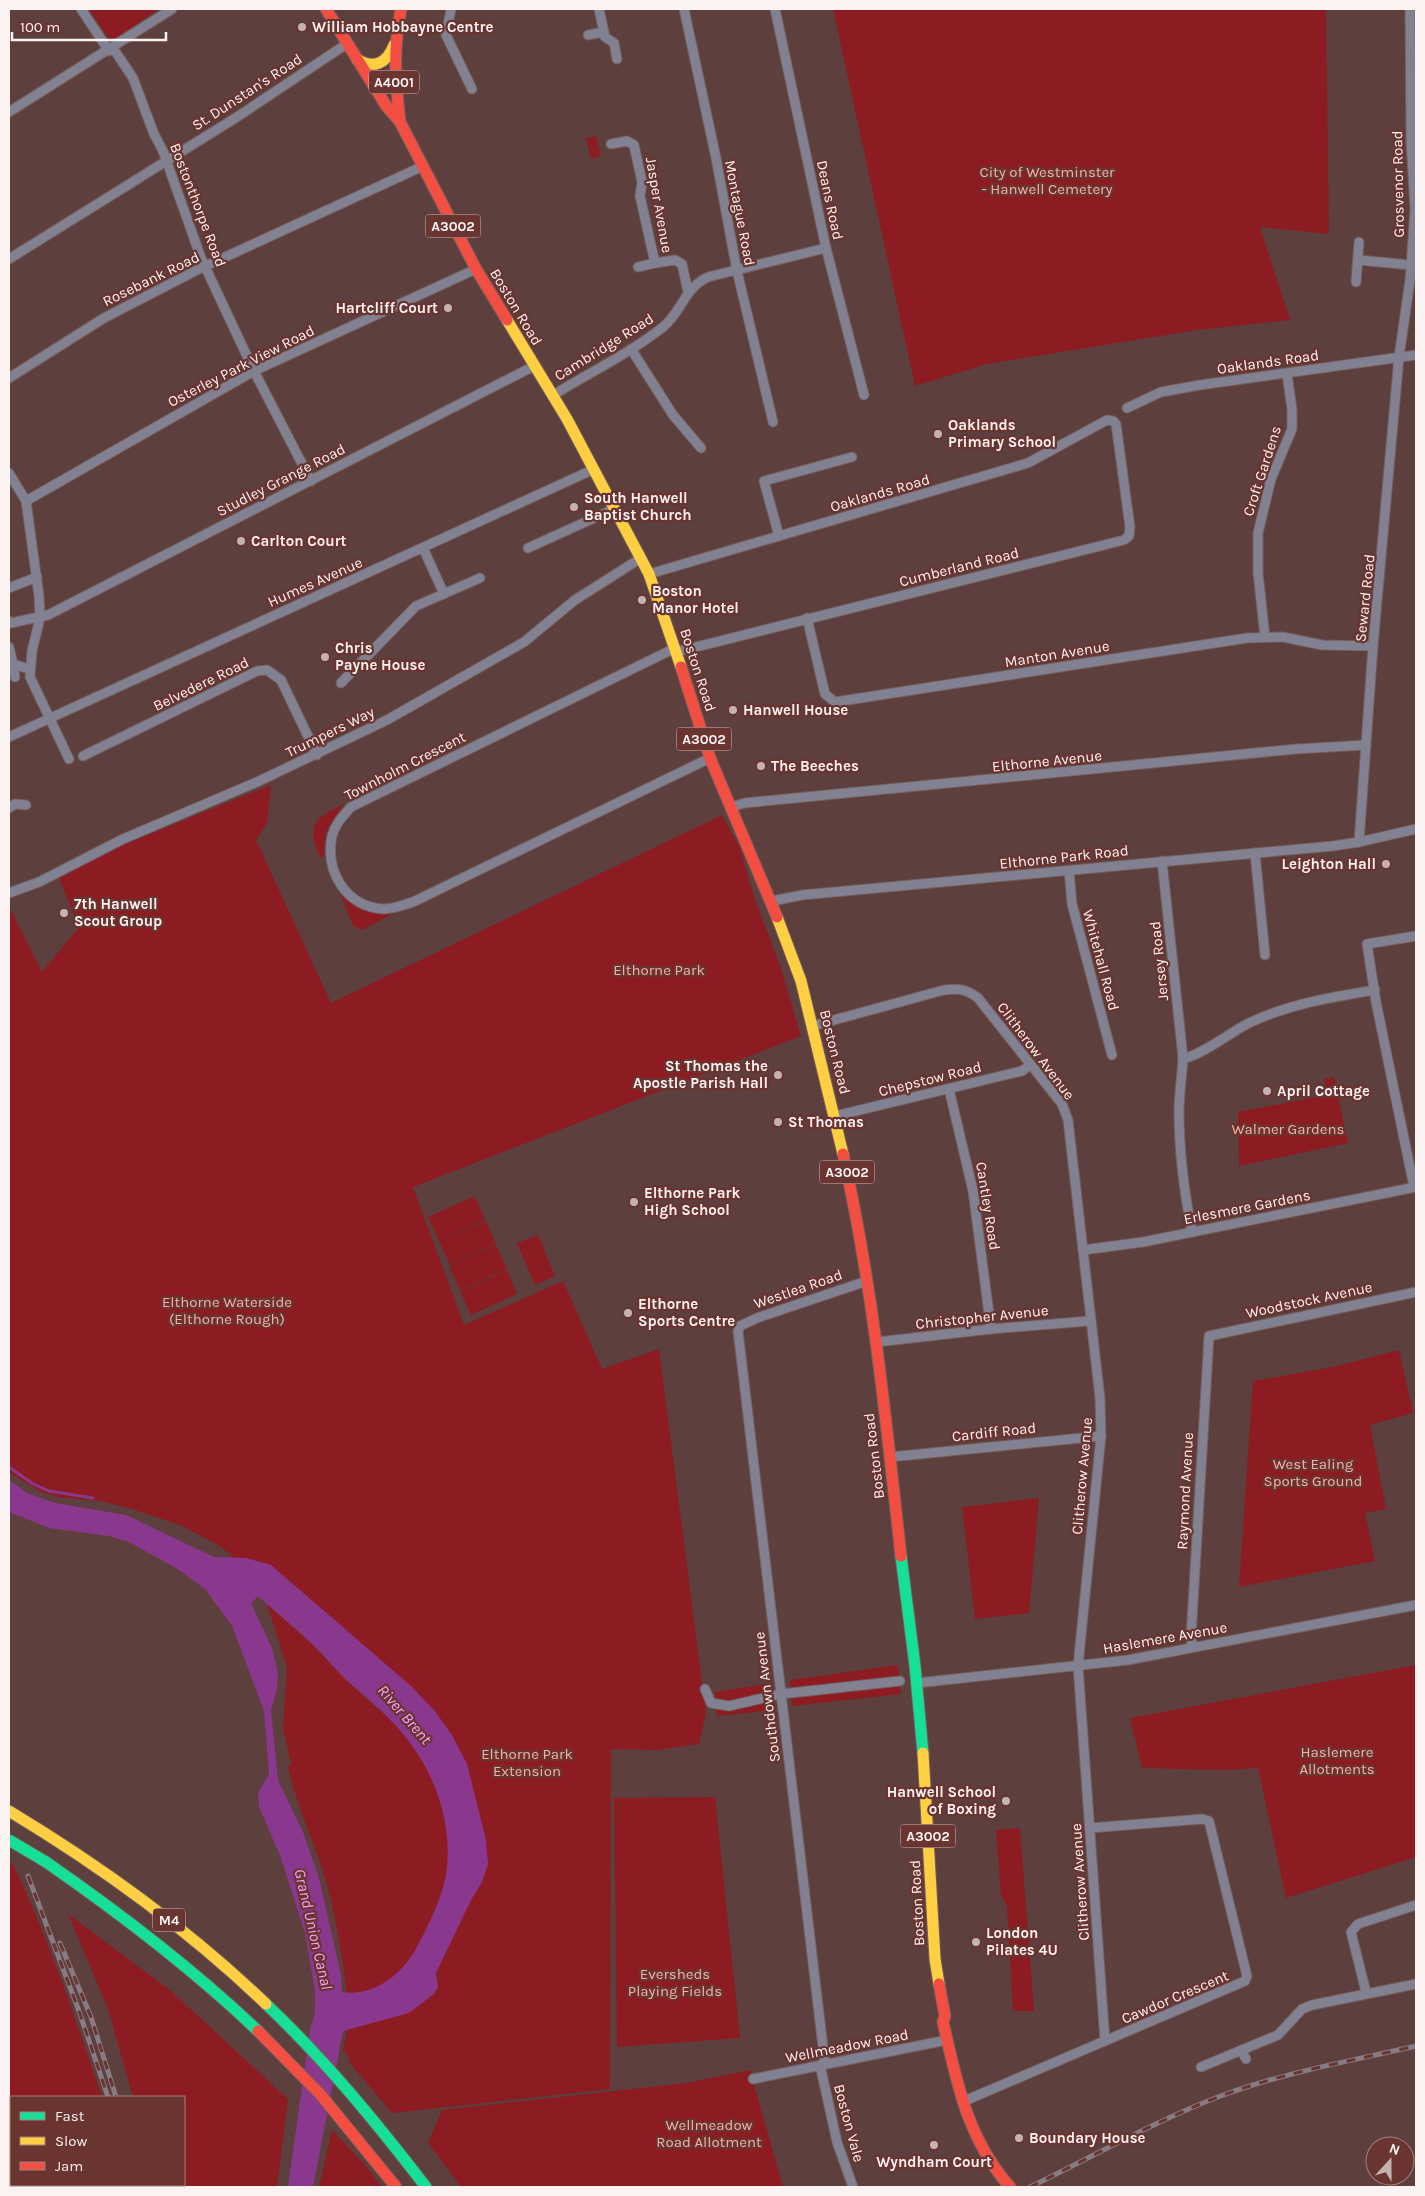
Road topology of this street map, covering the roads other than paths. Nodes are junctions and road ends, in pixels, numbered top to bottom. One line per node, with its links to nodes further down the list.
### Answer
1 (81, 9): 14 (street, Bostonthorpe Road)
2 (172, 9): 14 (street)
3 (326, 9): 13 (main road, A3002)
4 (401, 9): 12 (main road, Boston Road / A4001)
5 (451, 9): 18 (street)
6 (599, 9): 10 (street)
7 (684, 9): 33 (street, Montague Road)
8 (775, 9): 25 (street, Deans Road)
9 (1410, 9): 17 (street, Grosvenor Road)
10 (604, 32): 11 (street); 16 (street)
11 (588, 35)
12 (395, 42): 15 (main road, Boston Road / A4001); 20 (main road, Boston Road / A4001)
13 (348, 43): 15 (main road, A3002); 22 (street, St. Dunstan's Road)
14 (111, 49): 19 (street); 22 (street, Bostonthorpe Road)
15 (357, 59): 20 (main road, Boston Road / A3002)
16 (617, 59)
17 (1414, 68): 29 (street, Grosvenor Road)
18 (472, 89)
19 (9, 112)
20 (400, 122): 23 (main road, Boston Road / A3002)
21 (611, 144): 28 (street, Jasper Avenue)
22 (166, 160): 26 (street, St. Dunstan's Road); 30 (street, Bostonthorpe Road)
23 (421, 167): 30 (street, Rosebank Road); 32 (main road, Boston Road / A3002)
24 (1359, 242): 27 (street)
25 (826, 248): 33 (street, Cambridge Road); 43 (street, Deans Road)
26 (9, 259)
27 (1358, 260): 29 (street); 34 (street)
28 (655, 264): 31 (street, Jasper Avenue); 35 (street, Jasper Avenue)
29 (1411, 265): 38 (street, Grosvenor Road)
30 (206, 267): 40 (street, Bostonthorpe Road); 42 (street, Rosebank Road)
31 (638, 267)
32 (476, 269): 39 (main road, Boston Road / A3002); 40 (street, Osterley Park View Road)
33 (737, 271): 35 (street, Cambridge Road); 47 (street, Montague Road)
34 (1356, 282)
35 (688, 292): 36 (street, Cambridge Road)
36 (631, 349): 44 (street, Cambridge Road); 48 (street)
37 (1416, 355): 38 (street, Oaklands Road)
38 (1399, 357): 41 (street, Oaklands Road); 68 (street, Seward Road)
39 (534, 366): 44 (main road, Boston Road / A3002); 52 (street, Studley Grange Road)
40 (254, 371): 52 (street, Bostonthorpe Road); 53 (street, Osterley Park View Road)
41 (1287, 374): 45 (street, Oaklands Road); 67 (street, Croft Gardens)
42 (9, 378)
43 (864, 395)
44 (552, 396): 50 (main road, Boston Road / A3002)
45 (1126, 408)
46 (1110, 420): 55 (street, Oaklands Road); 65 (street, Cumberland Road)
47 (773, 422)
48 (700, 448)
49 (852, 457): 55 (street)
50 (592, 470): 54 (main road, Boston Road / A3002); 56 (street, Humes Avenue)
51 (9, 473): 53 (street)
52 (311, 481): 64 (street, Studley Grange Road)
53 (26, 501): 60 (street)
54 (614, 509): 57 (street); 58 (main road, Boston Road / A3002)
55 (778, 536): 59 (street, Oaklands Road)
56 (423, 548): 63 (street); 75 (street, Humes Avenue)
57 (528, 548)
58 (641, 558): 59 (main road, Boston Road / A3002); 78 (street, Trumpers Way)
59 (649, 574): 70 (main road, Boston Road / A3002)
60 (37, 576): 62 (street); 64 (street)
61 (480, 578): 63 (street)
62 (9, 588)
63 (444, 594): 74 (street)
64 (40, 618): 66 (street, Studley Grange Road); 72 (street)
65 (807, 618): 67 (street, Manton Avenue); 70 (street, Cumberland Road)
66 (9, 621)
67 (1266, 637): 68 (street, Manton Avenue)
68 (1374, 646): 77 (street, Seward Road)
69 (9, 647): 71 (street)
70 (676, 650): 80 (main road, Boston Road / A3002); 80 (street, Townholm Crescent)
71 (13, 664): 72 (street); 73 (street)
72 (29, 669): 75 (street)
73 (15, 677)
74 (341, 683)
75 (48, 718): 76 (street, Humes Avenue); 81 (street)
76 (9, 737)
77 (1366, 745): 83 (street, Elthorne Avenue); 86 (street, Seward Road)
78 (317, 755): 79 (street, Belvedere Road); 90 (street, Trumpers Way)
79 (83, 756)
80 (710, 758): 83 (main road, Boston Road / A3002)
81 (69, 759)
82 (26, 804): 84 (street)
83 (732, 807): 91 (main road, Boston Road / A3002)
84 (9, 808)
85 (1416, 829): 86 (street, Elthorne Park Road)
86 (1359, 842): 87 (street, Elthorne Park Road)
87 (1255, 853): 88 (street, Elthorne Park Road); 93 (street)
88 (1162, 861): 89 (street, Elthorne Park Road); 97 (street, Jersey Road)
89 (1069, 871): 91 (street, Elthorne Park Road); 96 (street, Whitehall Road)
90 (9, 893)
91 (772, 901): 95 (main road, Boston Road / A3002)
92 (1416, 936): 94 (street)
93 (1264, 955)
94 (1375, 990): 97 (street); 101 (street)
95 (812, 1026): 98 (street, Clitherow Avenue); 100 (main road, Boston Road / A3002)
96 (1112, 1055)
97 (1183, 1058): 102 (street, Jersey Road)
98 (1030, 1065): 99 (street, Chepstow Road); 103 (street, Clitherow Avenue)
99 (949, 1089): 100 (street, Chepstow Road); 108 (street, Cantley Road)
100 (835, 1116): 104 (main road, Boston Road / A3002)
101 (1415, 1187): 102 (street, Erlesmere Gardens)
102 (1192, 1232): 103 (street, Erlesmere Gardens)
103 (1083, 1250): 106 (street, Clitherow Avenue)
104 (867, 1281): 107 (street, Westlea Road); 110 (main road, Boston Road / A3002)
105 (1416, 1292): 109 (street, Woodstock Avenue)
106 (1090, 1321): 108 (street, Christopher Avenue); 111 (street, Clitherow Avenue)
107 (736, 1325): 119 (street, Southdown Avenue)
108 (991, 1329): 110 (street, Christopher Avenue)
109 (1209, 1336): 114 (street, Raymond Avenue)
110 (876, 1342): 112 (main road, Boston Road / A3002)
111 (1101, 1436): 112 (street, Cardiff Road); 115 (street, Clitherow Avenue)
112 (890, 1457): 117 (main road, Boston Road / A3002)
113 (1416, 1605): 114 (street, Haslemere Avenue)
114 (1192, 1648): 115 (street, Haslemere Avenue)
115 (1078, 1666): 117 (street, Haslemere Avenue); 121 (street, Clitherow Avenue)
116 (900, 1681): 119 (street)
117 (917, 1683): 126 (main road, Boston Road / A3002)
118 (705, 1688): 119 (street)
119 (780, 1694): 130 (street, Southdown Avenue)
120 (9, 1811): 135 (main road, M4)
121 (1090, 1828): 127 (street, Clitherow Avenue); 127 (street, Cawdor Crescent)
122 (9, 1840): 134 (main road, M4, bridge)
123 (1416, 1905): 125 (street)
124 (1416, 1984): 125 (street)
125 (1366, 1992): 128 (street)
126 (947, 2040): 130 (street, Wellmeadow Road); 133 (main road, Boston Road / A3002)
127 (1105, 2041): 133 (street, Cawdor Crescent)
128 (1241, 2050): 129 (street); 131 (street)
129 (1246, 2060)
130 (823, 2064): 132 (street, Wellmeadow Road); 136 (street, Boston Vale)
131 (1201, 2067)
132 (753, 2079)
133 (962, 2102): 137 (main road, A3002)
134 (396, 2187)
135 (426, 2187)
136 (853, 2187)
137 (1010, 2187)

